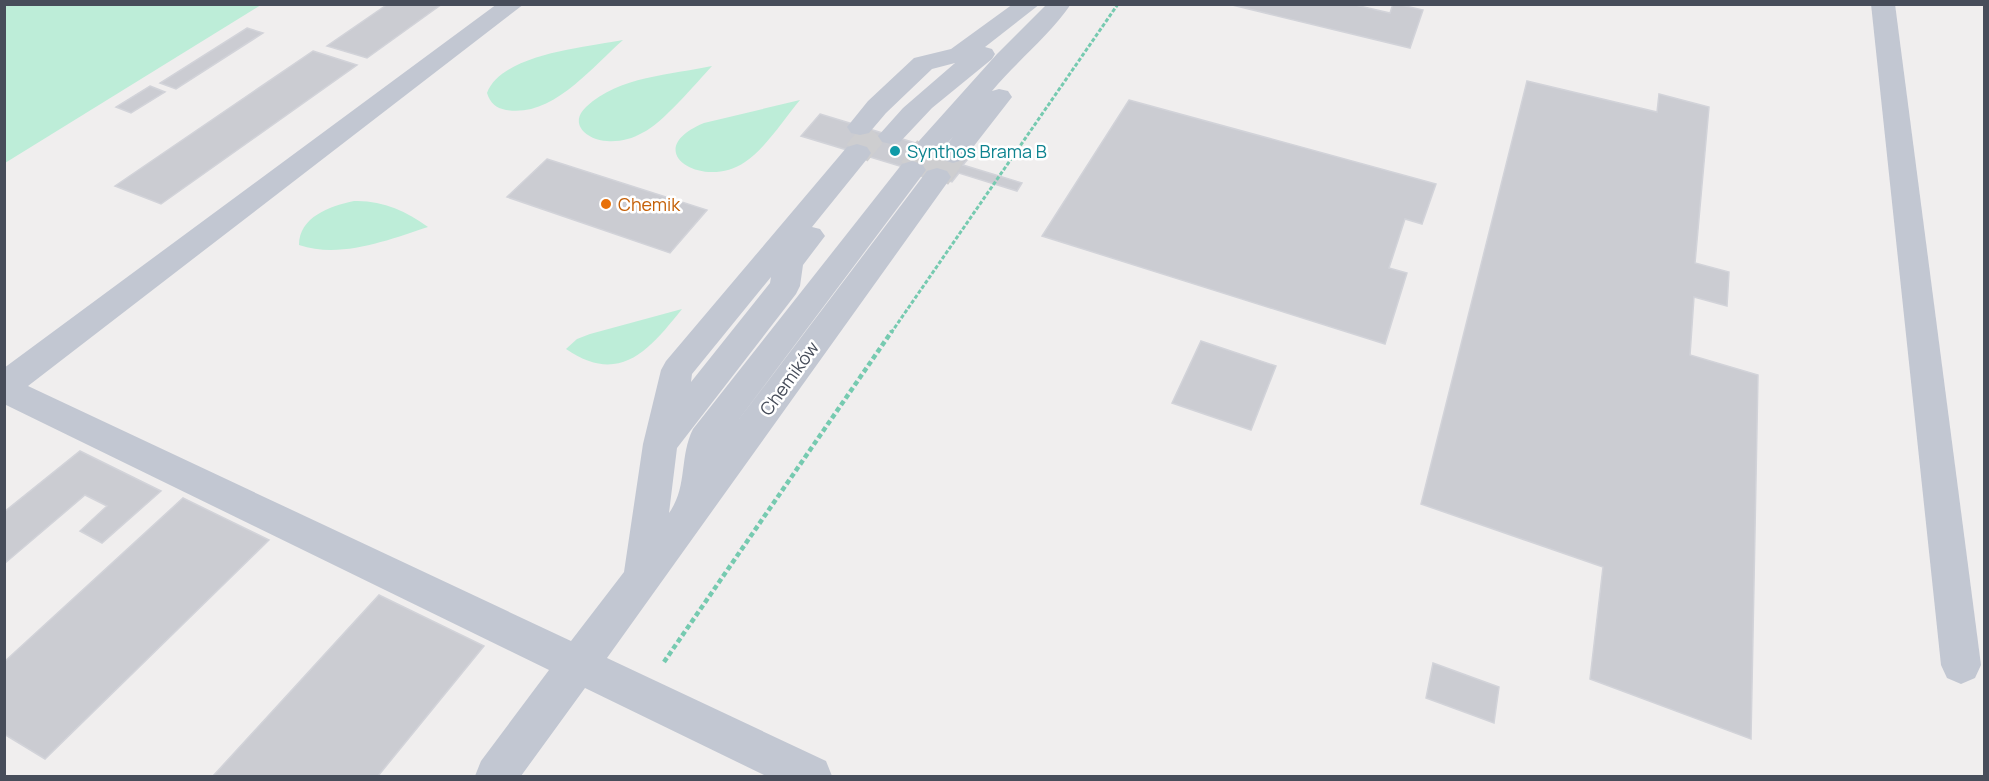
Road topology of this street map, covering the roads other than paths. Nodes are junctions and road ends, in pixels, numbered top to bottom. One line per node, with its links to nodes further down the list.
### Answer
1 (513, 4): 9 (lane)
2 (1029, 4): 7 (lane)
3 (1045, 4): 7 (lane)
4 (1060, 4): 8 (lane)
5 (1070, 4): 8 (lane, Chemików)
6 (1883, 4): 13 (lane)
7 (866, 142): 10 (lane); 10 (lane, Chemików)
8 (933, 162): 11 (lane, Chemików)
9 (4, 388): 12 (lane)
10 (660, 444): 11 (lane, Chemików)
11 (641, 578): 12 (lane, Chemików)
12 (579, 665): 14 (lane, Chemików); 15 (lane)
13 (1961, 665)
14 (496, 777)
15 (811, 777)

